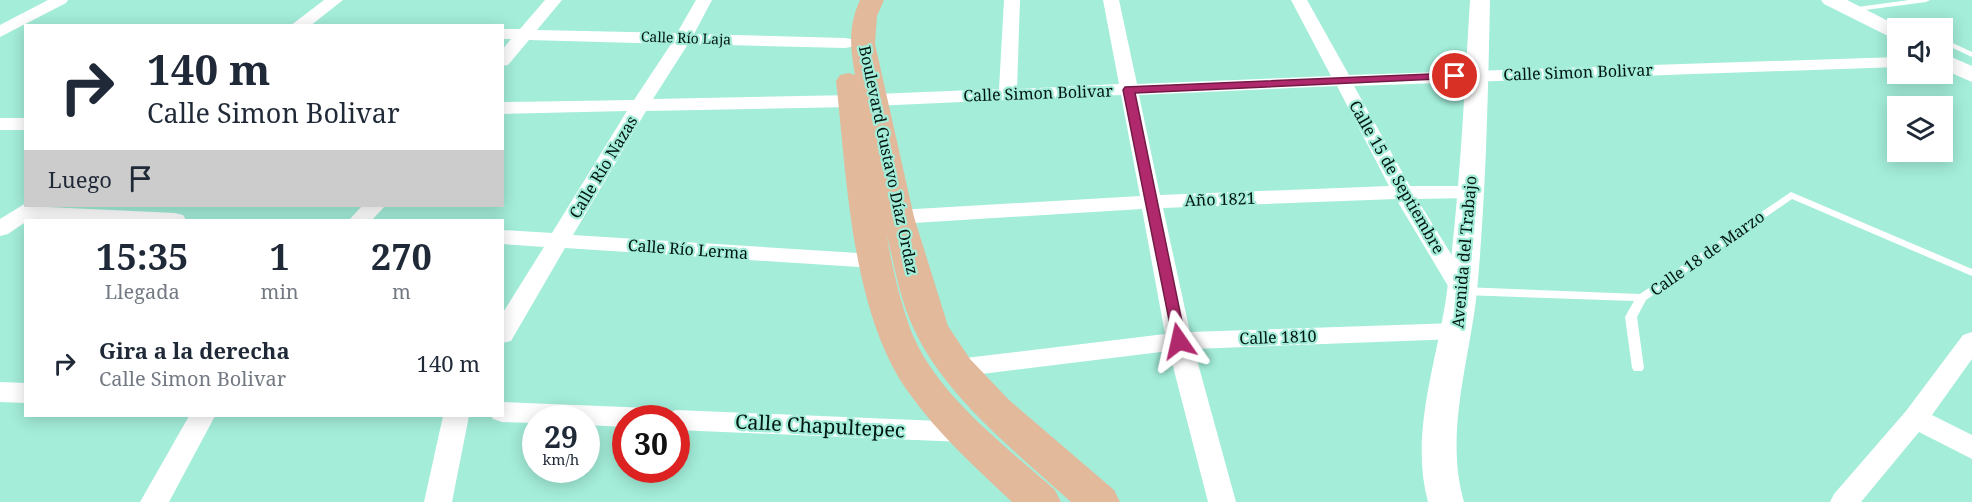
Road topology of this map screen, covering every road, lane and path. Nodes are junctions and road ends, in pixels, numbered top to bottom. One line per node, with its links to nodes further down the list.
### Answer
1 (60, 0): 16 (street)
2 (335, 0): 15 (street)
3 (554, 0): 19 (street)
4 (704, 0): 20 (street, Calle Río Nazas)
5 (857, 0): 21 (main road, Boulevard Gustavo Díaz Ordaz)
6 (872, 0): 32 (main road, Boulevard Gustavo Díaz Ordaz)
7 (1012, 0): 31 (street)
8 (1111, 0): 30 (street)
9 (1299, 0): 29 (street, Calle 15 de Septiembre)
10 (1480, 0): 27 (street, Avenida del Trabajo)
11 (1831, 0): 13 (street)
12 (1926, 0): 13 (lane)
13 (1850, 10): 14 (street)
14 (1887, 23)
15 (301, 24)
16 (0, 33): 17 (street)
17 (24, 34)
18 (504, 34): 19 (street, Calle Río Laja)
19 (527, 34): 20 (street, Calle Río Laja); 24 (street)
20 (684, 37): 21 (street, Calle Río Laja); 33 (street, Calle Río Nazas)
21 (844, 43): 32 (main road, Boulevard Gustavo Díaz Ordaz)
22 (1972, 55): 23 (lane)
23 (1953, 56)
24 (504, 59)
25 (1887, 62): 27 (street, Calle Simon Bolivar)
26 (1953, 63): 28 (street)
27 (1477, 75): 29 (street, Calle Simon Bolivar); 38 (street, Avenida del Trabajo)
28 (1972, 75)
29 (1342, 81): 30 (street, Calle Simon Bolivar); 37 (street, Calle 15 de Septiembre)
30 (1129, 90): 31 (street, Calle Simon Bolivar); 39 (street)
31 (1008, 94): 32 (street, Calle Simon Bolivar)
32 (862, 100): 33 (street, Calle Simon Bolivar); 42 (main road, Boulevard Gustavo Díaz Ordaz); 48 (main road, Boulevard Gustavo Díaz Ordaz)
33 (640, 105): 34 (street, Calle Simon Bolivar); 47 (street, Calle Río Nazas)
34 (504, 108)
35 (0, 124): 36 (street)
36 (24, 124)
37 (1403, 192): 38 (street, Año 1821); 39 (street, Año 1821); 50 (street, Calle 15 de Septiembre)
38 (1469, 192): 50 (street, Avenida del Trabajo)
39 (1151, 202): 42 (street, Año 1821); 54 (street)
40 (373, 207): 44 (street)
41 (30, 209): 43 (street); 45 (street)
42 (898, 217): 56 (main road, Boulevard Gustavo Díaz Ordaz)
43 (162, 219)
44 (361, 219)
45 (0, 229)
46 (504, 237): 47 (street, Calle Río Lerma)
47 (560, 240): 48 (street, Calle Río Lerma); 53 (street, Calle Río Nazas)
48 (874, 261): 66 (main road, Boulevard Gustavo Díaz Ordaz)
49 (1972, 273): 51 (lane, Calle 18 de Marzo)
50 (1462, 291): 51 (lane); 52 (street, Avenida del Trabajo)
51 (1641, 298): 57 (lane, Calle 18 de Marzo)
52 (1457, 331): 54 (street, Calle 1810); 73 (street, Avenida del Trabajo)
53 (504, 332)
54 (1179, 341): 56 (street, Calle 1810); 72 (street)
55 (1972, 341): 64 (street)
56 (957, 368): 71 (main road, Boulevard Gustavo Díaz Ordaz)
57 (1638, 368)
58 (0, 392): 59 (street)
59 (24, 393)
60 (504, 412): 61 (street)
61 (612, 416)
62 (201, 417): 68 (street)
63 (456, 417): 69 (street)
64 (1915, 418): 67 (street); 74 (street)
65 (690, 421): 66 (street, Calle Chapultepec)
66 (963, 432): 70 (main road, Boulevard Gustavo Díaz Ordaz)
67 (1972, 448)
68 (154, 502)
69 (438, 502)
70 (1040, 502)
71 (1099, 502)
72 (1222, 502)
73 (1446, 502)
74 (1844, 502)

